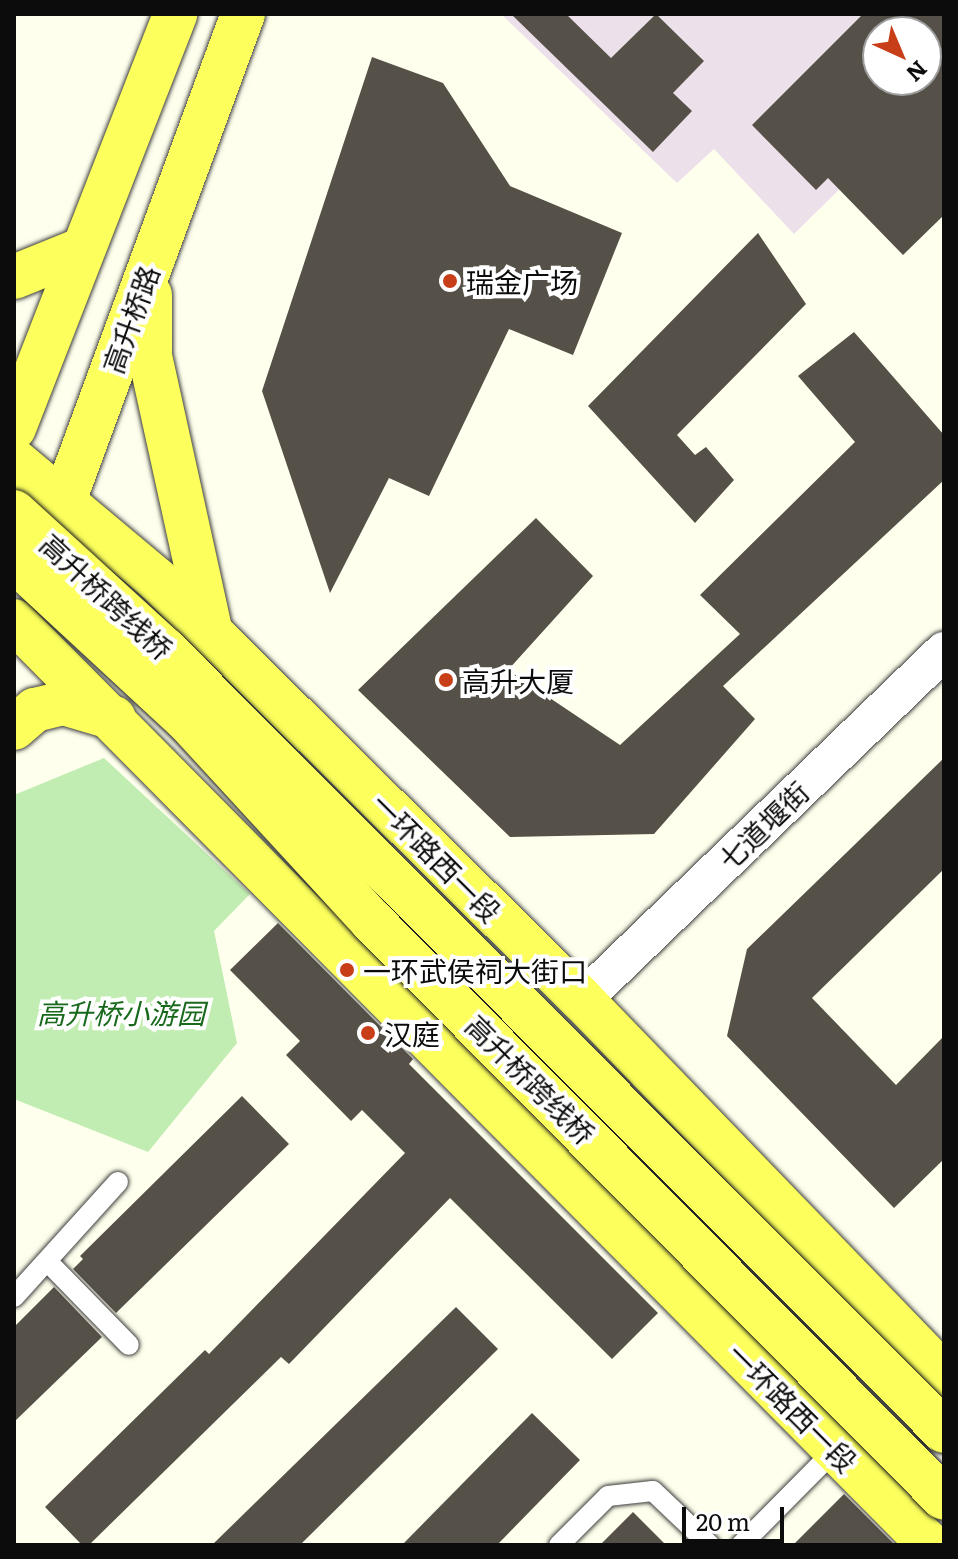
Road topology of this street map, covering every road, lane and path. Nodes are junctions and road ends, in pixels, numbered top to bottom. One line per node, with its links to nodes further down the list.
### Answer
1 (175, 14): 3 (main road)
2 (243, 14): 4 (main road, 高升桥路)
3 (83, 249): 5 (main road); 6 (main road)
4 (150, 262): 8 (main road, 高升桥路); 12 (main road)
5 (14, 277)
6 (14, 428)
7 (14, 460): 8 (main road, 一环路西一段)
8 (63, 504): 11 (main road, 高升桥路); 12 (main road, 一环路西一段)
9 (14, 512): 22 (main road, 高升桥跨线桥, bridge)
10 (14, 560): 24 (main road, 高升桥跨线桥, bridge)
11 (16, 622): 14 (main road, 一环路西一段)
12 (211, 633): 16 (main road, 一环路西一段)
13 (944, 651): 16 (street, 七道堰街)
14 (116, 719): 15 (main road); 23 (main road, 一环路西一段)
15 (14, 728)
16 (582, 1000): 21 (main road, 一环路西一段)
17 (118, 1182): 18 (lane)
18 (47, 1261): 19 (lane); 20 (lane)
19 (14, 1297)
20 (129, 1345)
21 (944, 1375)
22 (944, 1431)
23 (835, 1450): 27 (lane); 28 (main road, 一环路西一段)
24 (944, 1498)
25 (559, 1545): 26 (lane)
26 (710, 1545)
27 (741, 1545)
28 (930, 1545)

